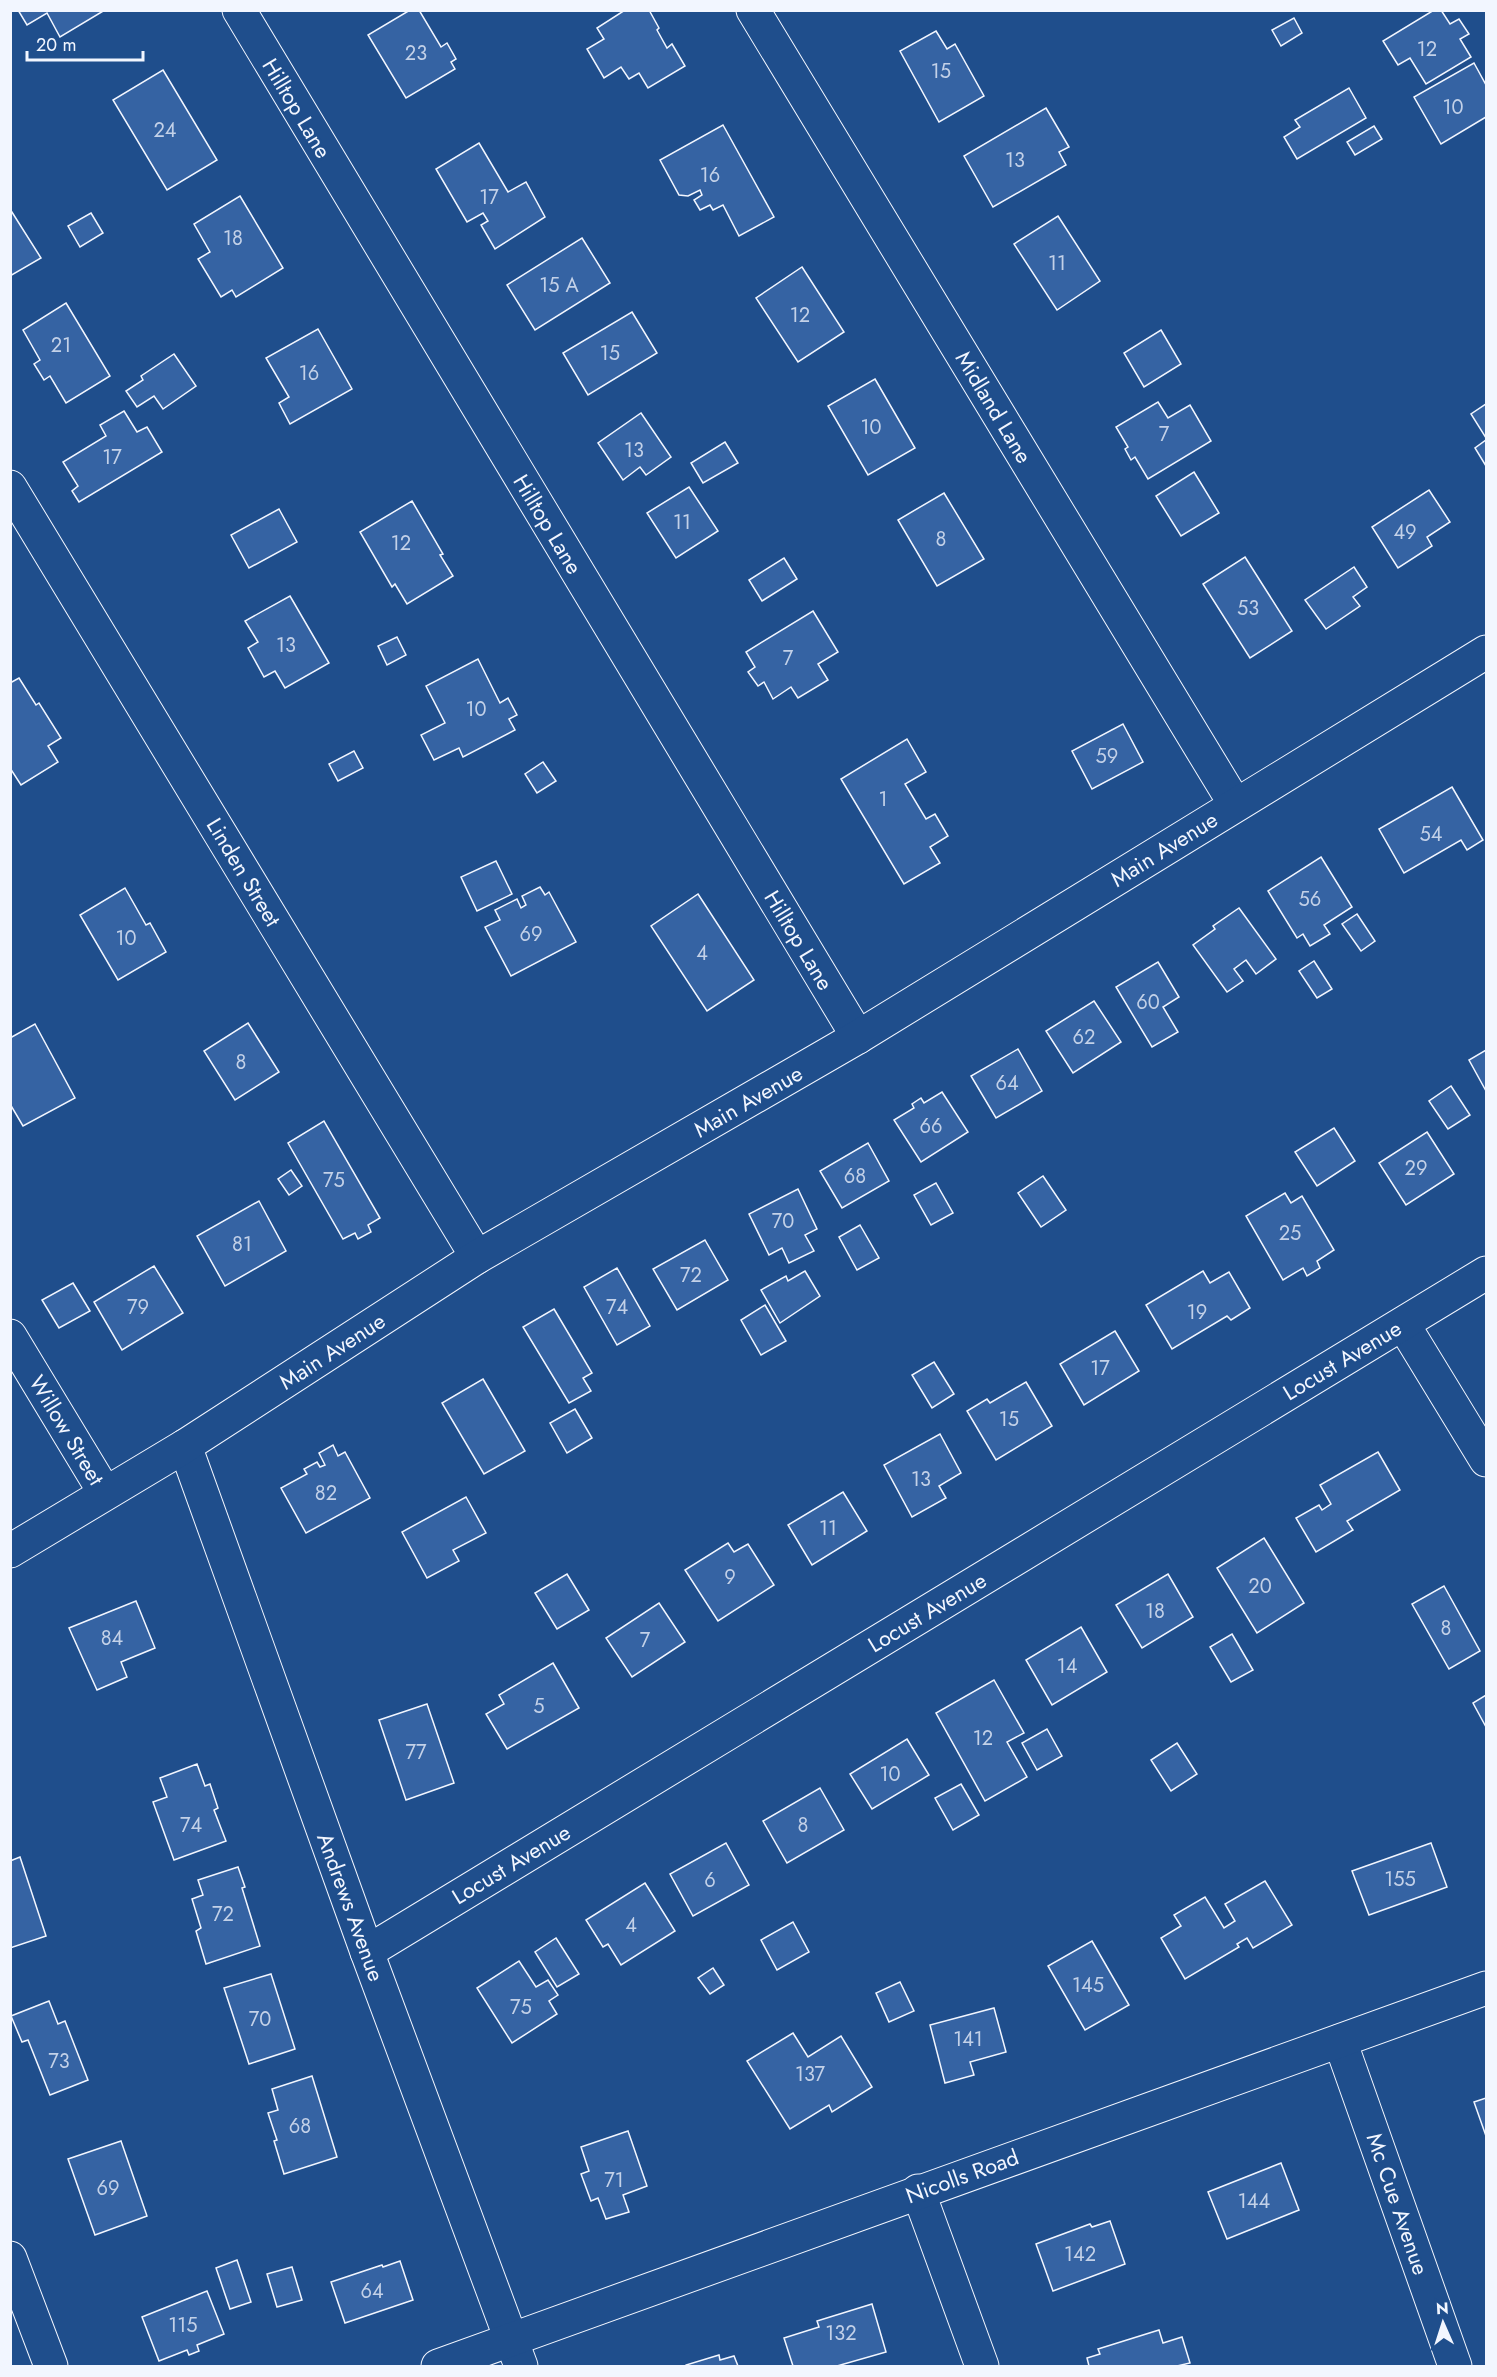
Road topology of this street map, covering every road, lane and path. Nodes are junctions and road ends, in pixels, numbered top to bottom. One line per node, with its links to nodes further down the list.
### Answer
1 (238, 10): 6 (street, Hilltop Lane)
2 (753, 10): 5 (street, Midland Lane)
3 (10, 487): 7 (street, Linden Street)
4 (1486, 652): 5 (street, Main Avenue)
5 (1235, 804): 6 (street, Main Avenue)
6 (858, 1037): 7 (street, Main Avenue)
7 (477, 1257): 11 (street, Main Avenue)
8 (1486, 1273): 9 (street, Locust Avenue)
9 (1403, 1324): 12 (street); 15 (street, Locust Avenue)
10 (10, 1336): 13 (street, Willow Street)
11 (185, 1446): 13 (street, Main Avenue); 15 (street, Andrews Avenue)
12 (1486, 1460)
13 (105, 1493): 14 (street, Main Avenue)
14 (10, 1551)
15 (367, 1952): 20 (street, Andrews Avenue)
16 (1486, 1988): 17 (street, Nicolls Road)
17 (1340, 2041): 18 (street, Nicolls Road); 24 (street, Mc Cue Avenue)
18 (918, 2192): 20 (street, Nicolls Road); 23 (street)
19 (10, 2258): 21 (street)
20 (516, 2354): 22 (street, Nicolls Road)
21 (51, 2367)
22 (438, 2367)
23 (982, 2367)
24 (1455, 2367)

